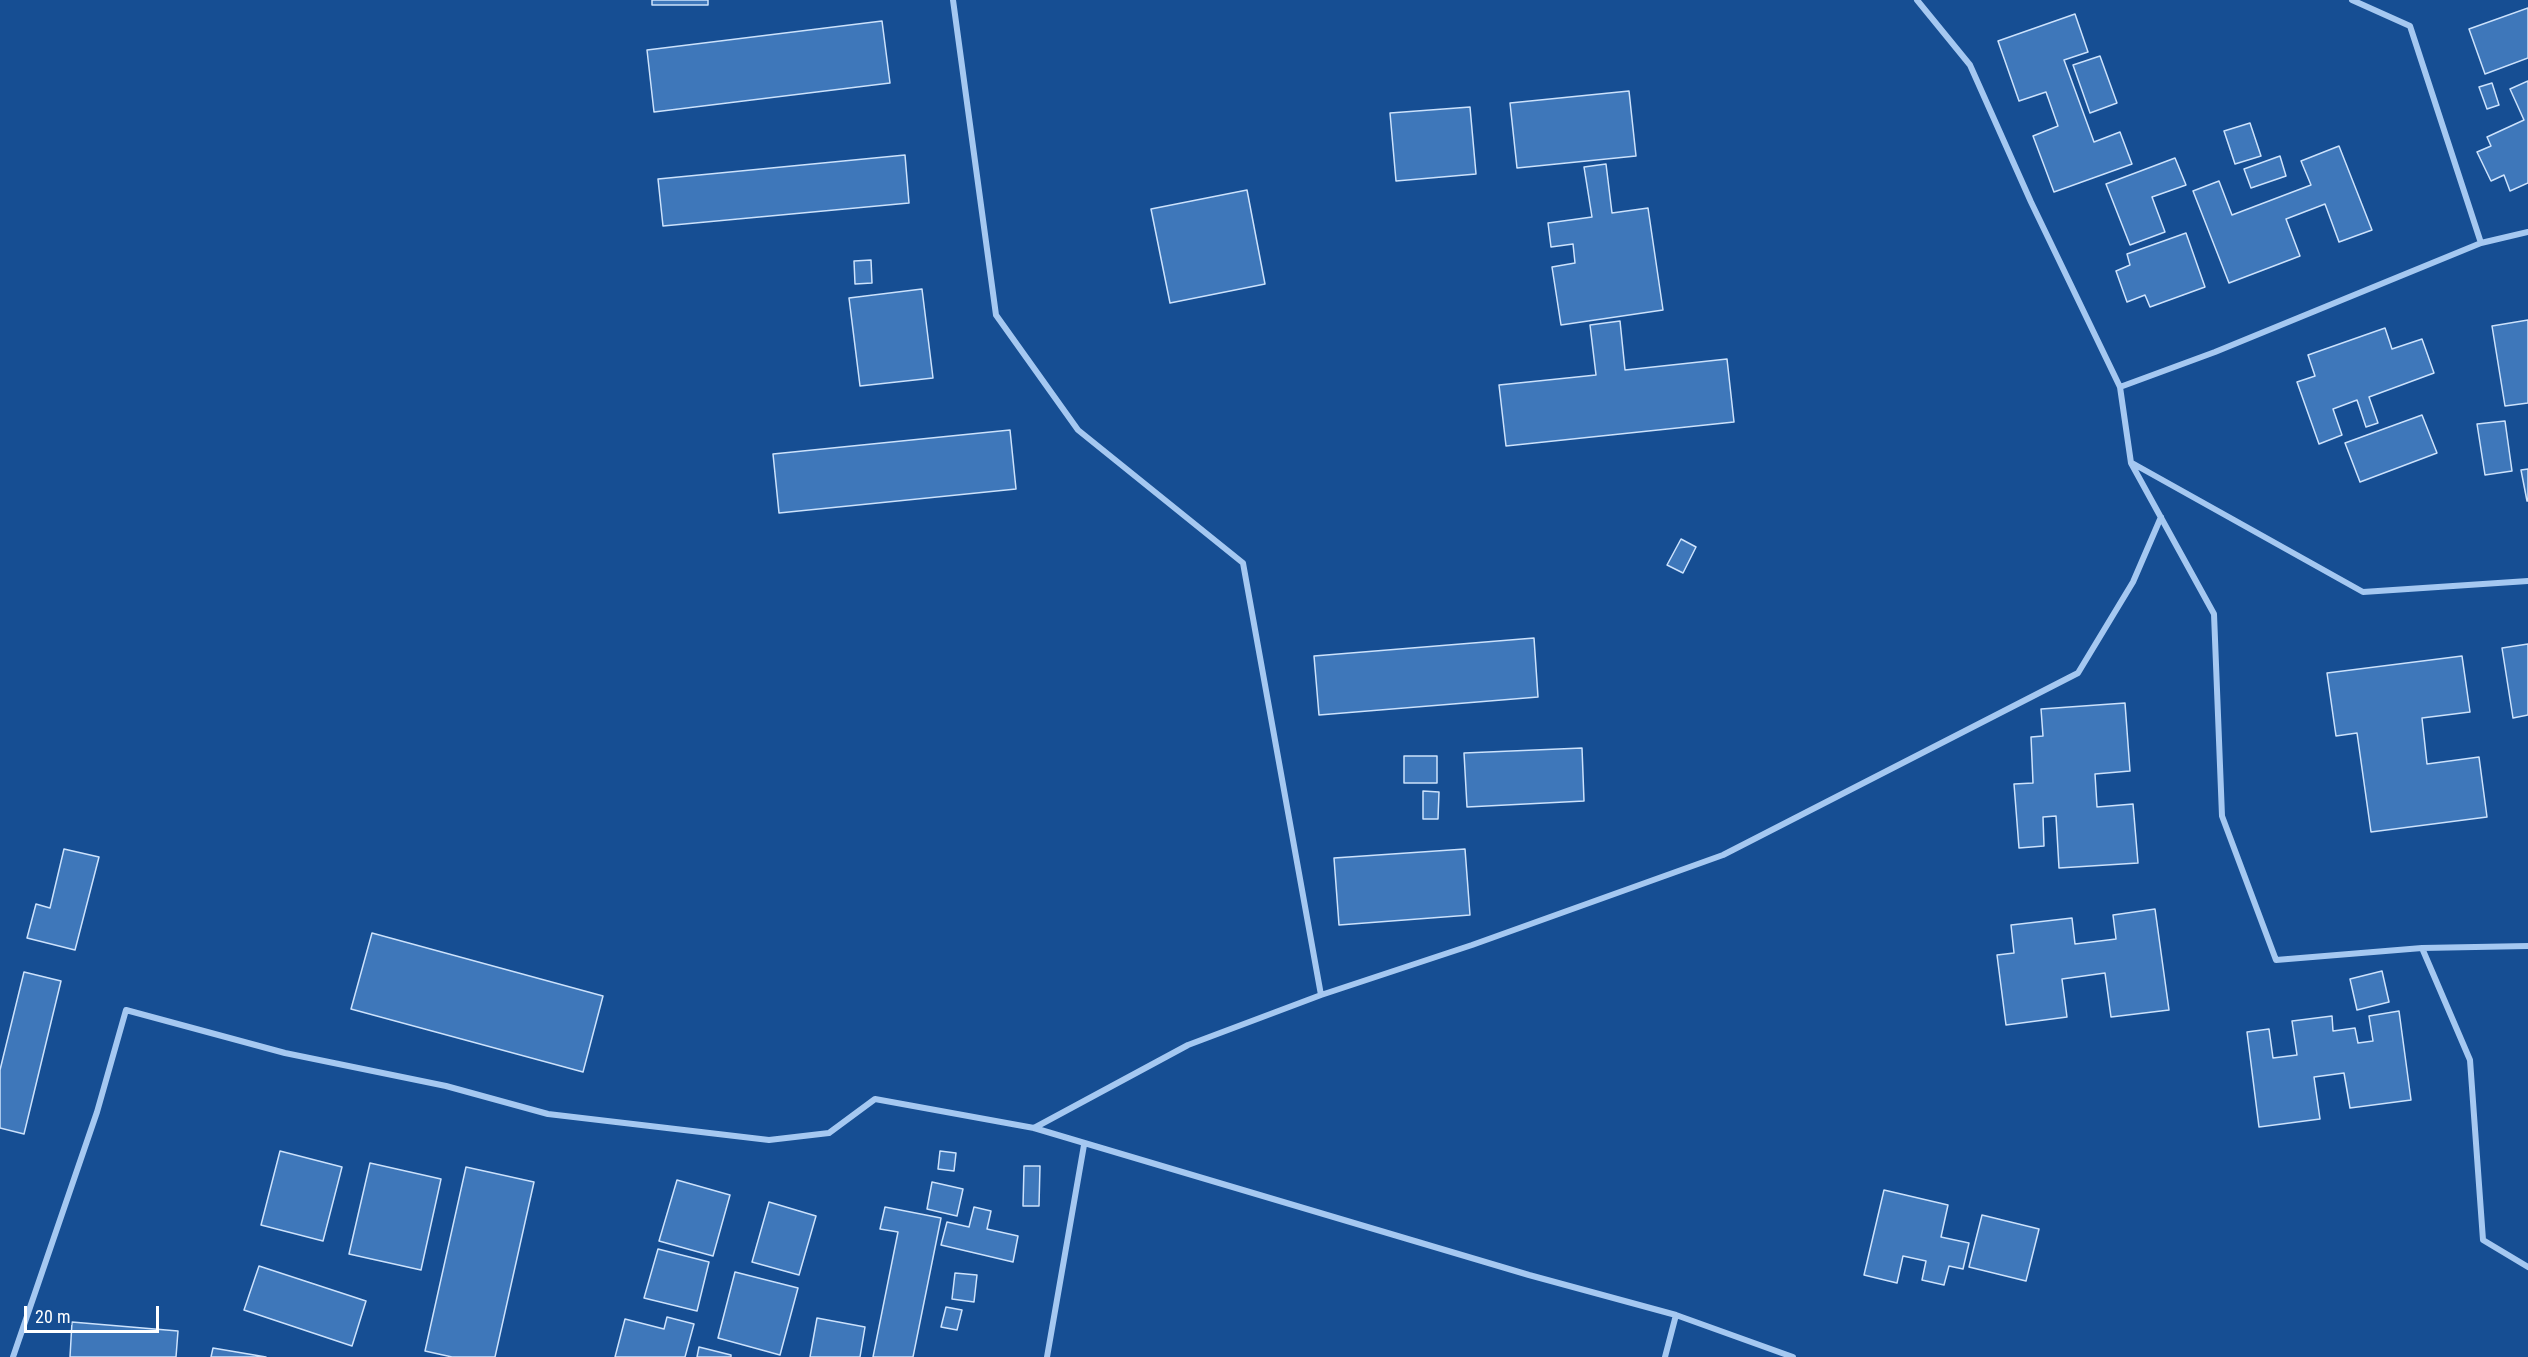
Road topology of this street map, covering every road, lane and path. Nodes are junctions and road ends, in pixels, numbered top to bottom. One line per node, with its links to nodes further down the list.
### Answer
1 (953, 0): 12 (street)
2 (1917, 0): 6 (street)
3 (2352, 0): 5 (street)
4 (2528, 232): 5 (street)
5 (2481, 243): 6 (street)
6 (2120, 387): 7 (street)
7 (2131, 463): 8 (street); 9 (street)
8 (2161, 517): 11 (street); 12 (street)
9 (2528, 582)
10 (2528, 946): 11 (street)
11 (2422, 948): 15 (street)
12 (1320, 995): 13 (street)
13 (1034, 1128): 14 (street); 17 (street)
14 (1084, 1145): 16 (street); 18 (street)
15 (2528, 1267)
16 (1676, 1315): 19 (street); 20 (street)
17 (13, 1357)
18 (1047, 1357)
19 (1665, 1357)
20 (1793, 1357)

